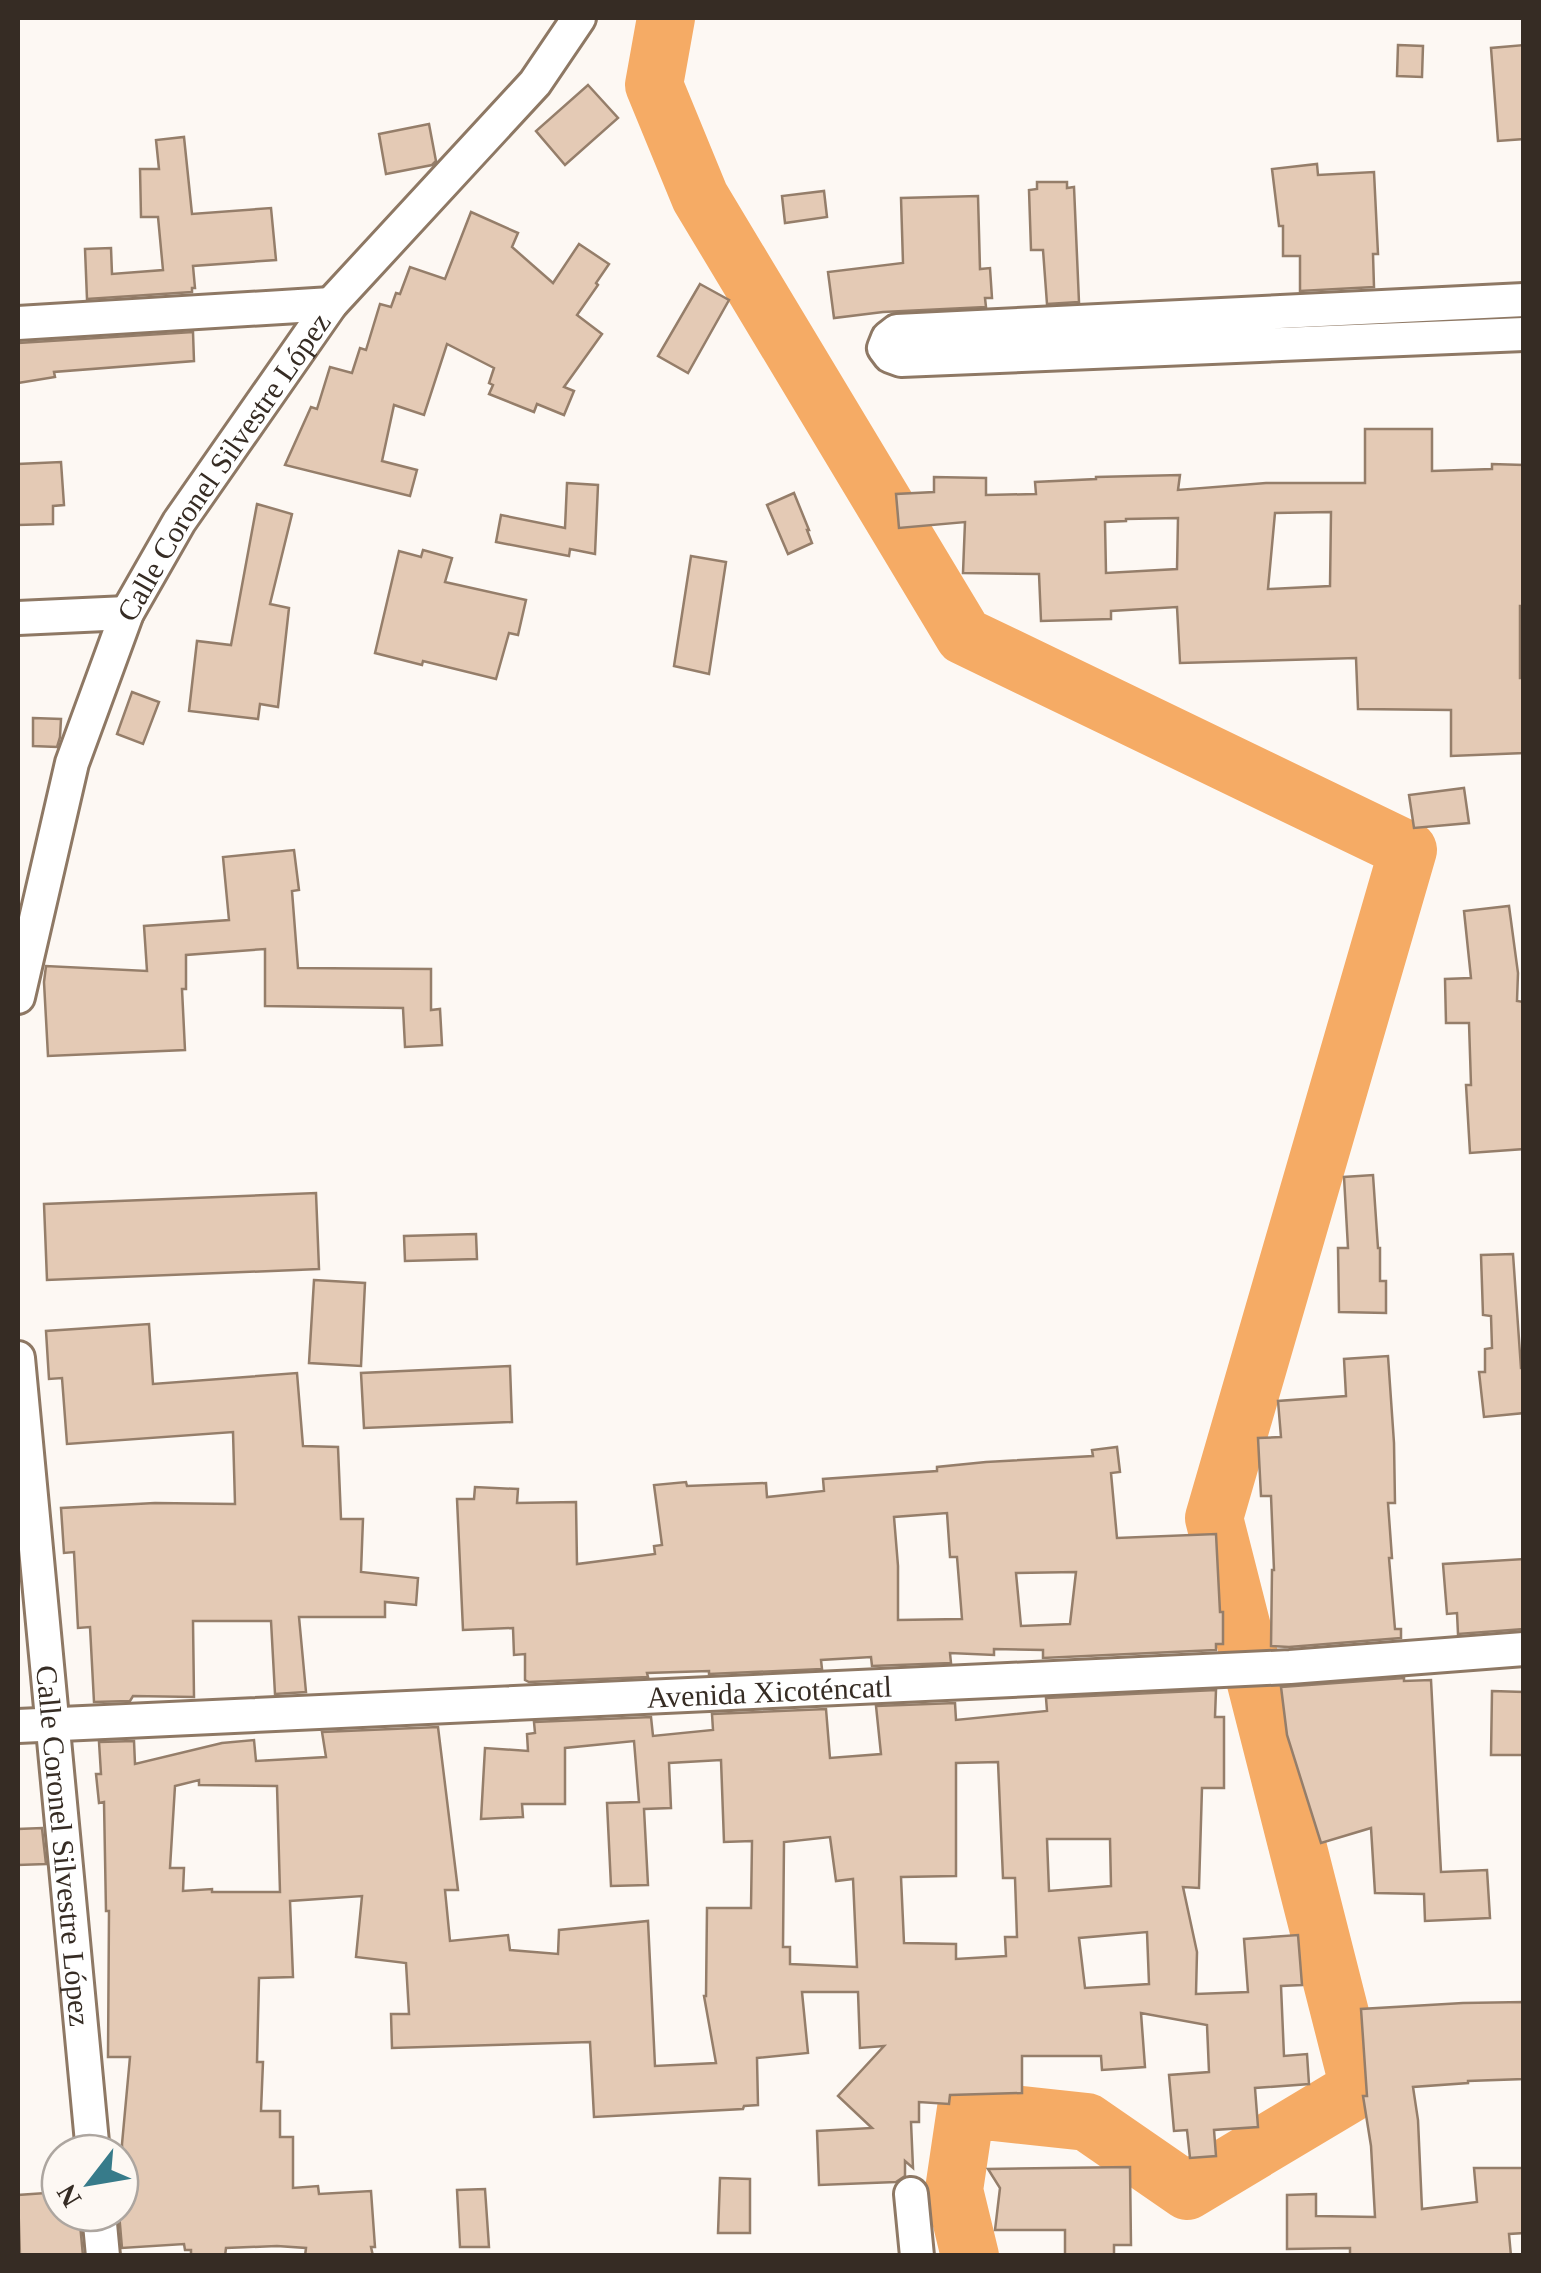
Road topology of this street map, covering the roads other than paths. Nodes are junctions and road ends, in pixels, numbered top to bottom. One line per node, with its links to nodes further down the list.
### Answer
1 (579, 18): 3 (street, Calle Coronel Silvestre López)
2 (1524, 300): 5 (street)
3 (330, 304): 4 (street); 6 (street, Calle Coronel Silvestre López)
4 (18, 323)
5 (1524, 334)
6 (127, 613): 7 (street); 8 (street, Calle Coronel Silvestre López)
7 (18, 618)
8 (27, 902): 9 (street, Calle Coronel Silvestre López)
9 (18, 997)
10 (18, 1358): 12 (street, Calle Coronel Silvestre López)
11 (1524, 1649): 12 (street, Avenida Xicoténcatl)
12 (51, 1724): 13 (street, Avenida Xicoténcatl); 14 (street, Calle Coronel Silvestre López)
13 (18, 1726)
14 (91, 2133)
15 (911, 2194): 16 (street)
16 (917, 2256)

